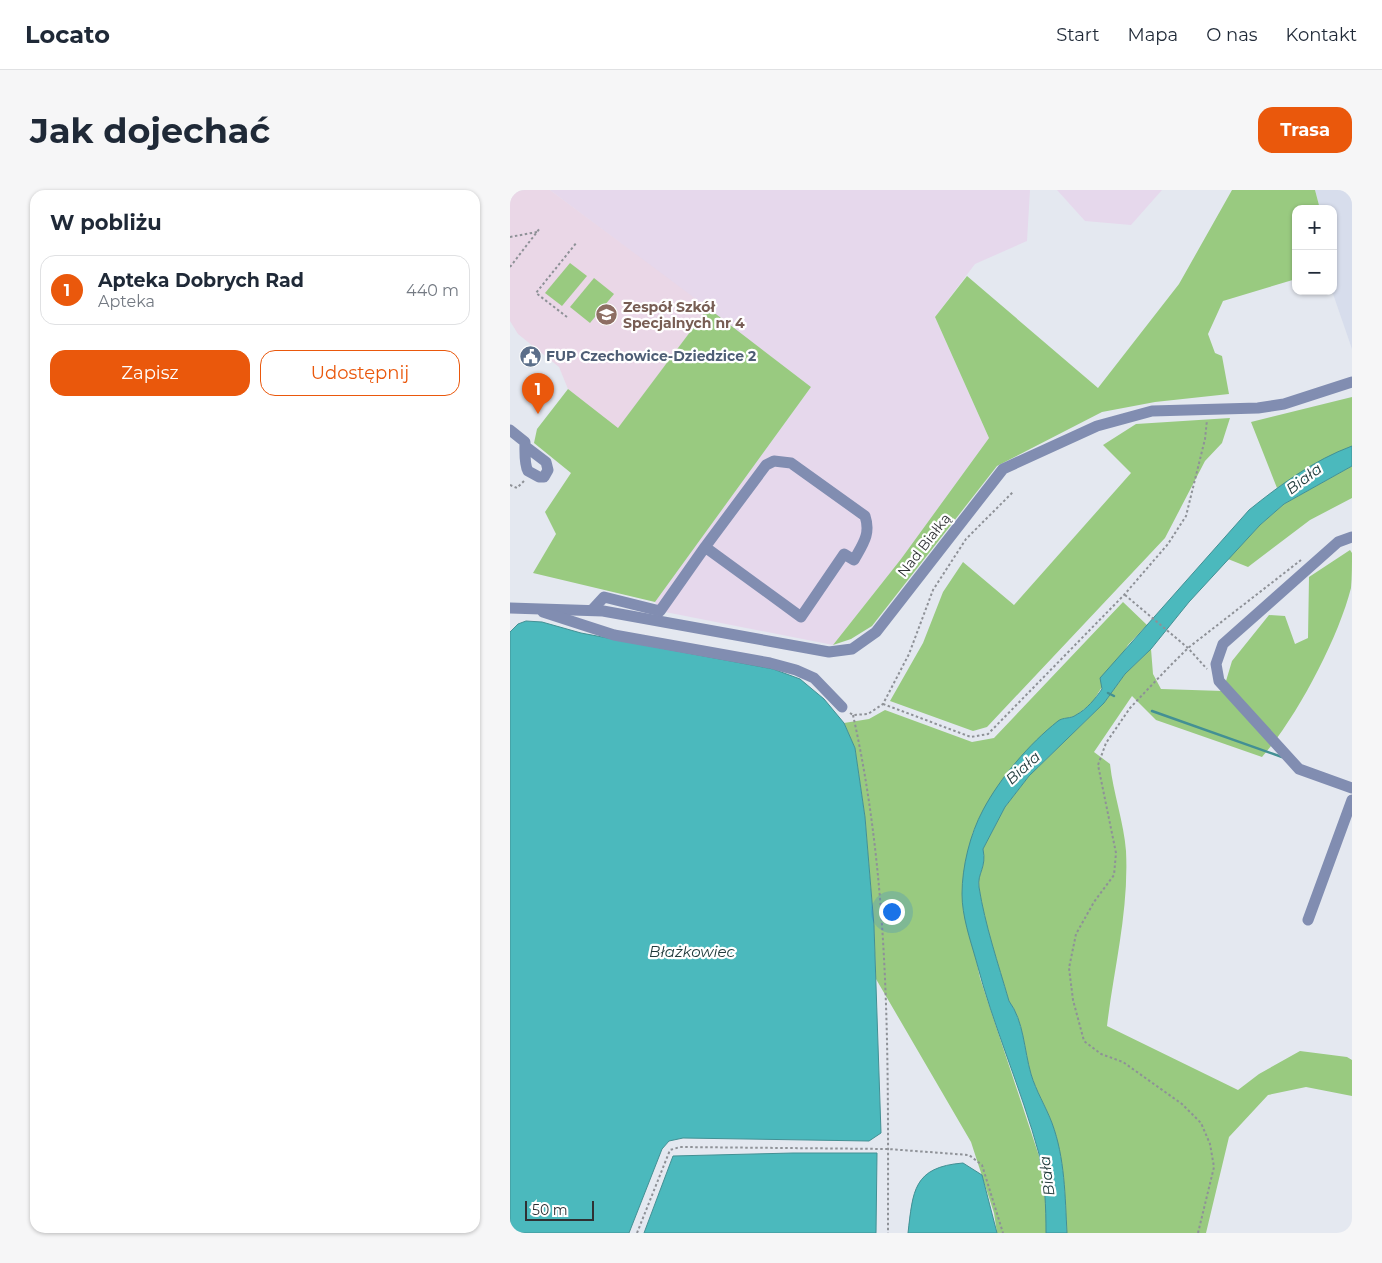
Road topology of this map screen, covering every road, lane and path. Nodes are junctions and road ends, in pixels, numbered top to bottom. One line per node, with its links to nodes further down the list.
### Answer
1 (540, 228): 2 (path)
2 (538, 232): 3 (path); 5 (path)
3 (510, 237)
4 (577, 242): 6 (path)
5 (510, 267)
6 (567, 317)
7 (1352, 382): 20 (street, Nad Białką)
8 (1207, 416): 17 (path)
9 (510, 430): 10 (street)
10 (525, 446): 11 (street); 11 (street)
11 (532, 474): 12 (path)
12 (510, 485)
13 (1014, 491): 23 (path)
14 (1352, 537): 22 (street)
15 (704, 547): 15 (street); 20 (street)
16 (1308, 554): 21 (path)
17 (1124, 595): 21 (path); 23 (path)
18 (510, 608): 19 (street, Nad Białką)
19 (537, 609): 20 (street, Nad Białką); 24 (street)
20 (592, 610)
21 (1188, 648): 22 (path); 33 (path)
22 (1219, 681): 26 (street)
23 (882, 704): 25 (path)
24 (842, 707): 25 (path)
25 (854, 715): 29 (path)
26 (1352, 788)
27 (1352, 800): 28 (street)
28 (1308, 920)
29 (888, 1149): 30 (path); 31 (path); 32 (path)
30 (637, 1233)
31 (888, 1233)
32 (1003, 1233)
33 (1198, 1233)

